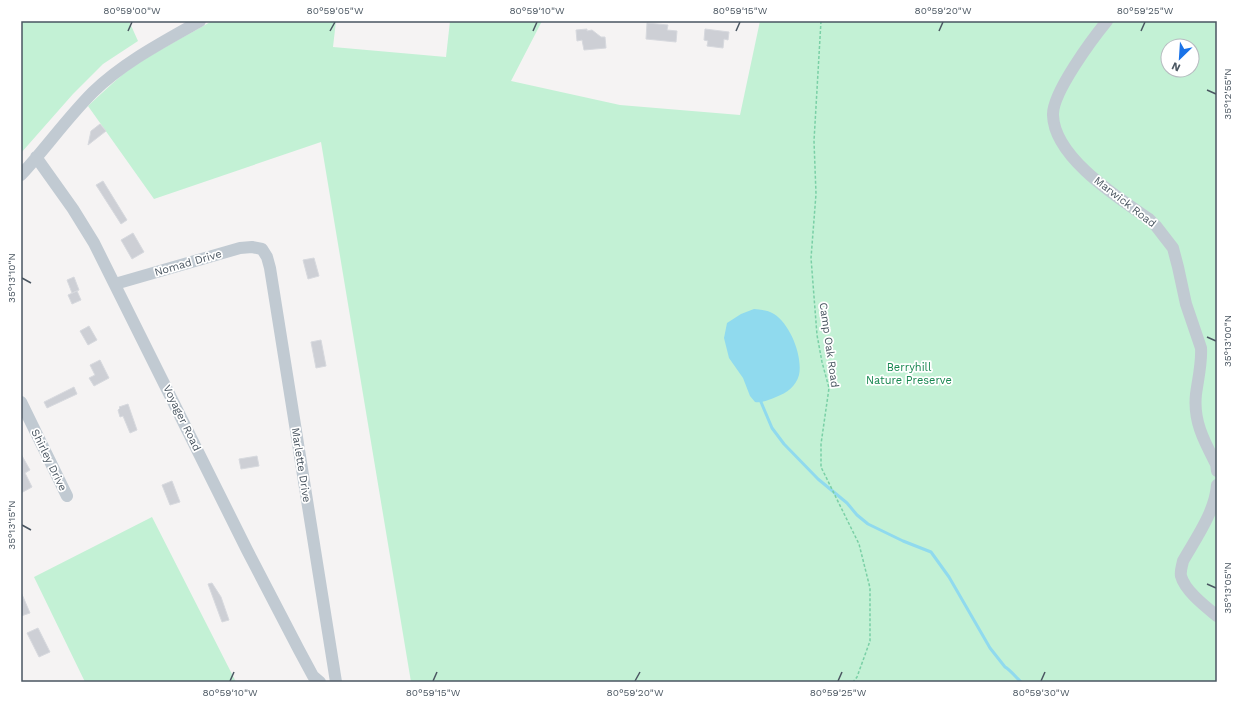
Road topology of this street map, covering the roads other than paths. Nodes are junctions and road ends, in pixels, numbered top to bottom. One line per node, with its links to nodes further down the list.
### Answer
1 (200, 21): 3 (street)
2 (1107, 21): 8 (street, Marwick Road)
3 (36, 158): 4 (street); 6 (street, Voyager Road)
4 (21, 175)
5 (262, 249): 6 (street, Nomad Drive); 13 (street, Marlette Drive)
6 (115, 284): 12 (street, Voyager Road)
7 (21, 402): 10 (street, Shirley Drive)
8 (1217, 471)
9 (1217, 485): 11 (street)
10 (68, 496)
11 (1217, 616)
12 (320, 682)
13 (336, 682)

